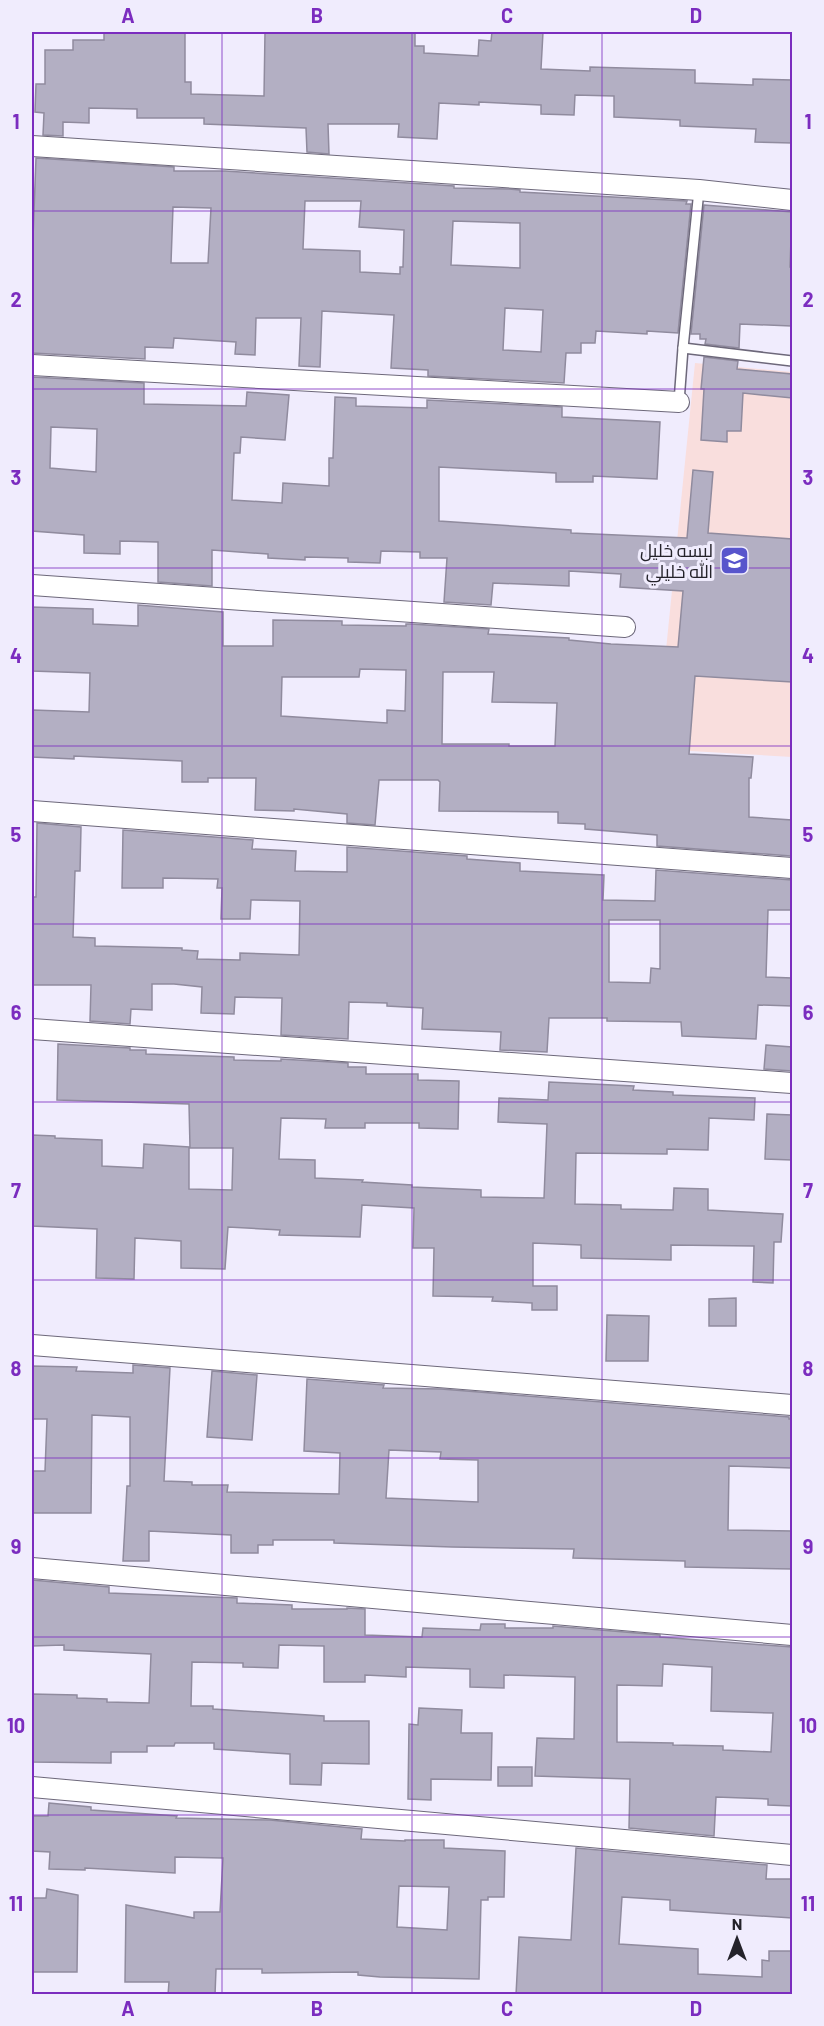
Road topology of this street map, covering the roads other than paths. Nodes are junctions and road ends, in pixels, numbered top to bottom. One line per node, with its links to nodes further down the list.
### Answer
1 (32, 146): 2 (street)
2 (699, 190): 3 (street); 4 (lane)
3 (792, 200)
4 (682, 348): 5 (lane); 7 (lane)
5 (792, 361)
6 (32, 365): 7 (street)
7 (680, 402)
8 (32, 585): 9 (street)
9 (625, 627)
10 (32, 811): 11 (street)
11 (792, 868)
12 (32, 1029): 13 (street)
13 (792, 1083)
14 (32, 1345): 15 (street)
15 (792, 1405)
16 (32, 1569): 17 (street)
17 (792, 1635)
18 (32, 1787): 19 (street)
19 (792, 1855)

